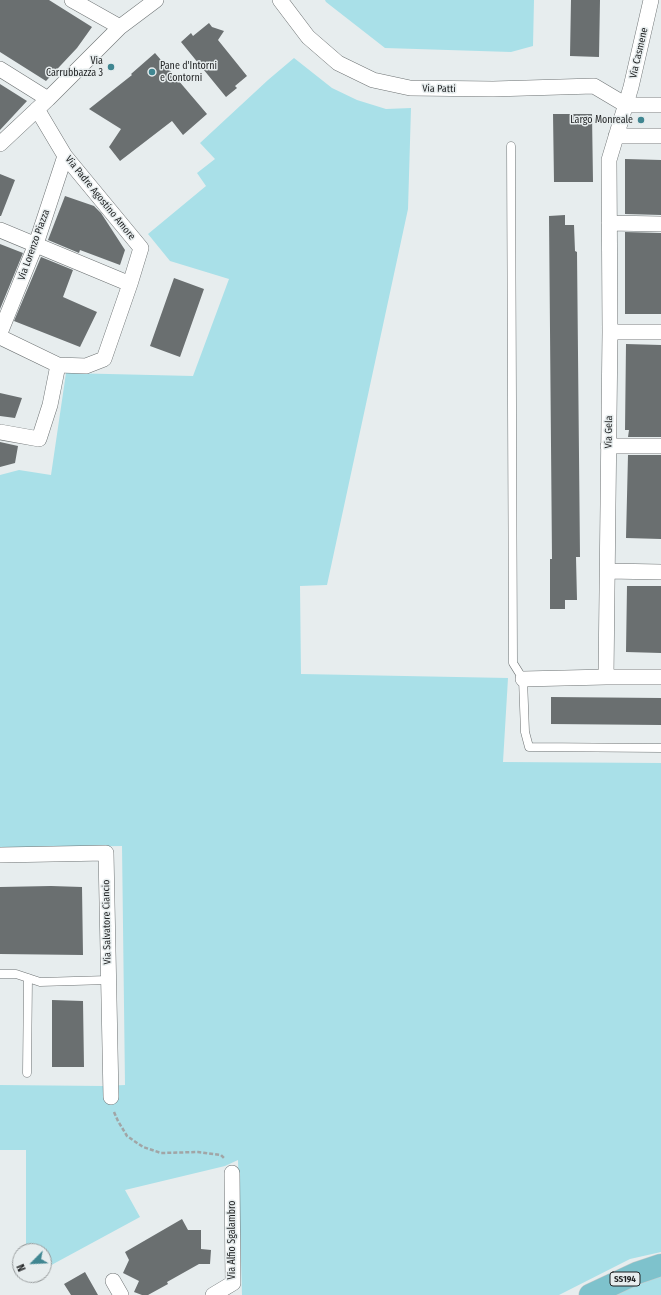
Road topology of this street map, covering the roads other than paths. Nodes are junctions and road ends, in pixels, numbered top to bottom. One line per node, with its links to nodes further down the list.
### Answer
1 (72, 0): 5 (street)
2 (156, 0): 5 (street)
3 (280, 0): 8 (street, Via Patti)
4 (651, 0): 8 (street, Via Casmene)
5 (120, 27): 7 (street)
6 (0, 69): 7 (street)
7 (43, 104): 12 (street); 14 (street, Via Padre Agostino Amore)
8 (626, 105): 9 (street); 10 (street, Via Gela)
9 (661, 105)
10 (616, 136): 11 (street); 15 (street, Via Gela)
11 (661, 136)
12 (0, 144)
13 (511, 146): 32 (lane)
14 (65, 156): 18 (street, Via Lorenzo Piazza); 19 (street, Via Padre Agostino Amore)
15 (609, 223): 16 (street); 20 (street, Via Gela)
16 (661, 224)
17 (0, 230): 18 (street)
18 (36, 244): 19 (street); 22 (street, Via Lorenzo Piazza)
19 (130, 284): 24 (street, Via Padre Agostino Amore)
20 (610, 332): 21 (street); 26 (street, Via Gela)
21 (661, 332)
22 (0, 333)
23 (0, 337): 24 (street)
24 (58, 365): 25 (street)
25 (0, 432)
26 (608, 446): 27 (street); 28 (street, Via Gela)
27 (661, 446)
28 (608, 572): 29 (street); 30 (street, Via Gela)
29 (661, 572)
30 (606, 677): 31 (street); 32 (street)
31 (661, 677)
32 (523, 680): 33 (lane)
33 (661, 748)
34 (0, 855): 37 (street, Via Salvatore Ciancio)
35 (0, 974): 36 (lane)
36 (28, 978): 37 (lane); 38 (lane)
37 (108, 980): 39 (street, Via Salvatore Ciancio)
38 (27, 1073)
39 (111, 1097)
40 (232, 1174): 44 (street, Via Alfio Sgalambro)
41 (661, 1265): 45 (main road, SS194)
42 (112, 1281): 43 (street)
43 (121, 1295)
44 (212, 1295)
45 (590, 1295)

